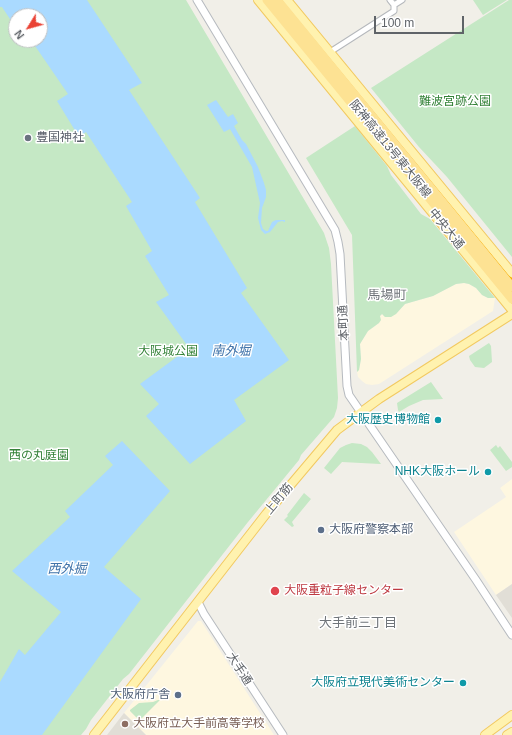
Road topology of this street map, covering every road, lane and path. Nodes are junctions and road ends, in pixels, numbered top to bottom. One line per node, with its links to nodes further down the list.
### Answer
1 (197, 0): 17 (street, 本町通)
2 (258, 0): 15 (main road, 中央大通)
3 (267, 0): 9 (highway, 阪神高速13号東大阪線)
4 (277, 0): 9 (highway, 阪神高速13号東大阪線)
5 (287, 0): 10 (main road, 中央大通)
6 (390, 0): 8 (street)
7 (402, 0): 8 (street)
8 (394, 5): 10 (street)
9 (298, 31): 11 (highway, 阪神高速13号東大阪線)
10 (330, 52): 12 (main road, 中央大通)
11 (489, 264): 13 (highway, 阪神高速13号東大阪線); 14 (highway, 阪神高速13号東大阪線)
12 (512, 272)
13 (512, 287)
14 (512, 299)
15 (512, 310)
16 (512, 314): 17 (main road, 上町筋)
17 (360, 412): 18 (main road, 上町筋); 19 (street, 本町通)
18 (198, 602): 22 (main road, 上町筋); 23 (street, 大手通)
19 (512, 635)
20 (512, 715): 24 (main road)
21 (512, 732): 25 (main road)
22 (94, 735)
23 (282, 735)
24 (485, 735)
25 (508, 735)

